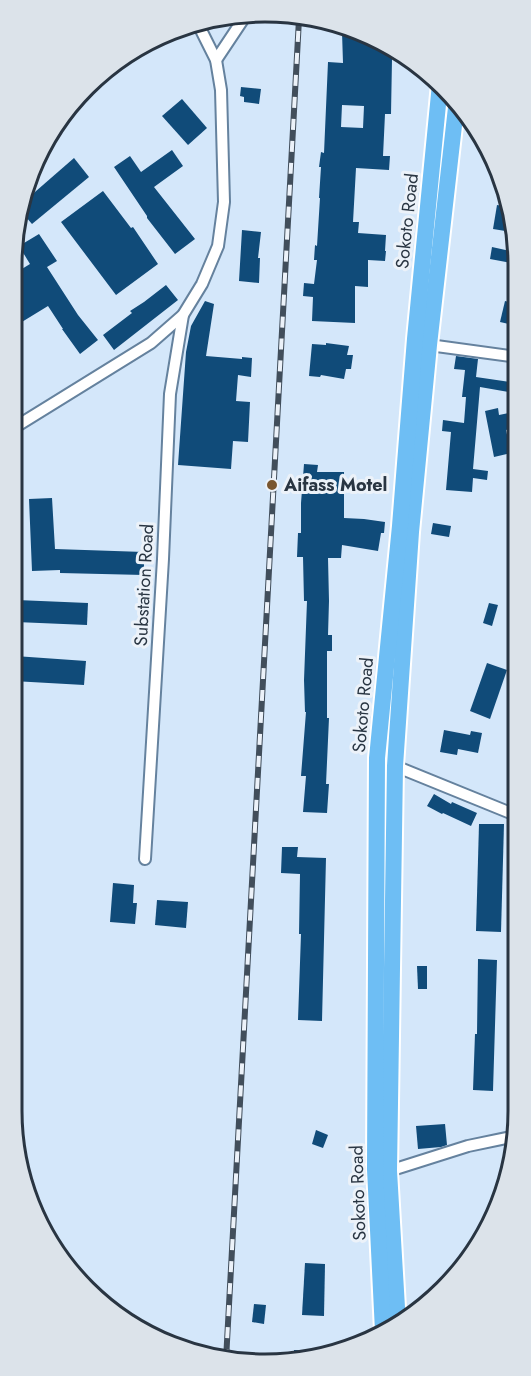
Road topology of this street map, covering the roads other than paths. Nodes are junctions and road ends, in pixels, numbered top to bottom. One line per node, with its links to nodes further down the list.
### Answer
1 (240, 24): 3 (street)
2 (202, 31): 3 (street)
3 (216, 60): 8 (street)
4 (439, 96): 6 (main road, Sokoto Road)
5 (455, 114): 7 (main road, Sokoto Road)
6 (434, 142): 7 (main road); 18 (main road, Sokoto Road)
7 (452, 144): 9 (main road, Sokoto Road)
8 (183, 315): 11 (street); 14 (street, Substation Road)
9 (429, 345): 10 (street); 12 (main road, Sokoto Road)
10 (508, 356)
11 (22, 423)
12 (394, 766): 13 (street); 16 (main road, Sokoto Road)
13 (508, 812)
14 (145, 858)
15 (507, 1138): 16 (street)
16 (389, 1171): 17 (main road, Sokoto Road)
17 (397, 1315)
18 (383, 1323)

